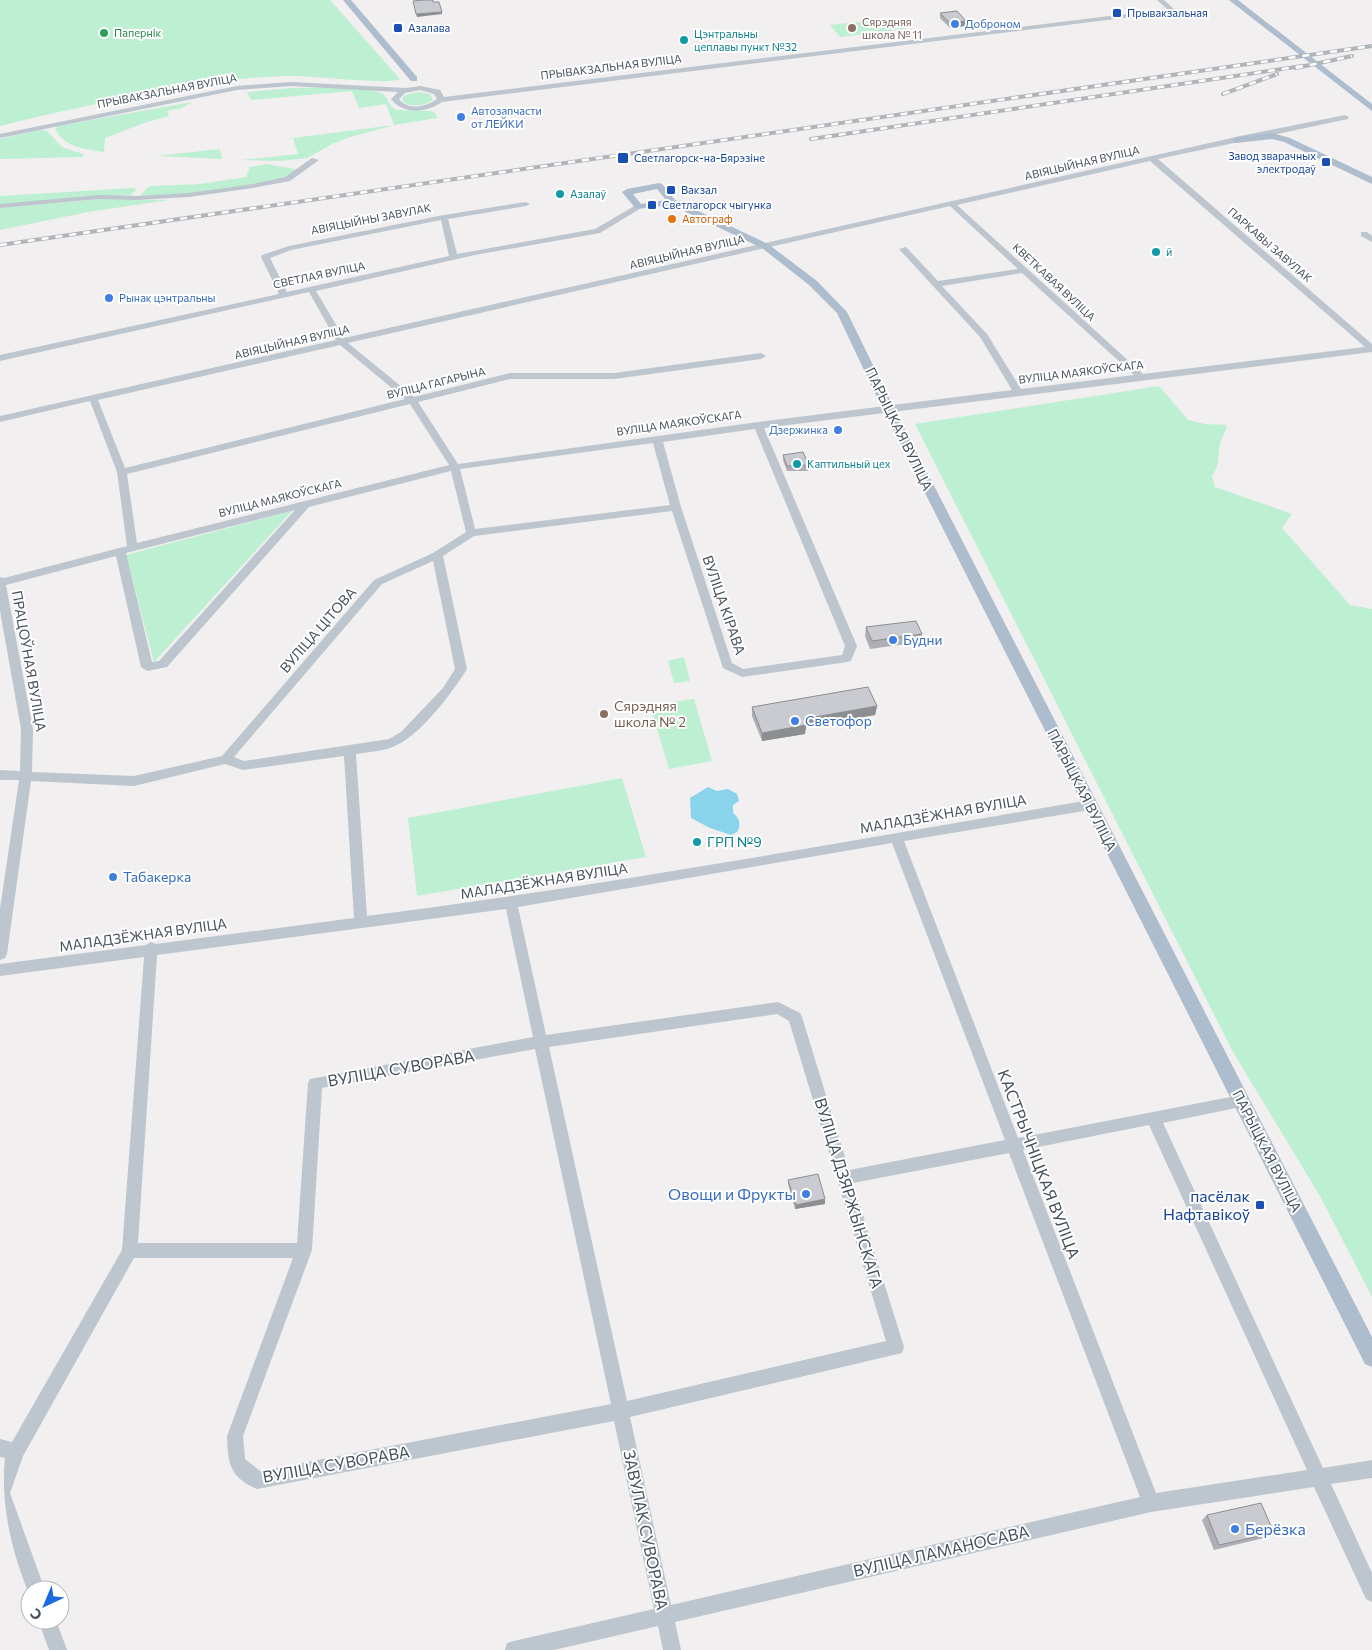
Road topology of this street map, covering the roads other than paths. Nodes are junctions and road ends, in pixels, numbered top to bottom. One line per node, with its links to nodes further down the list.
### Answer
1 (347, 0): 4 (main road)
2 (1160, 0): 9 (street, ПРЫВАКЗАЛЬНАЯ ВУЛІЦА)
3 (1233, 0): 10 (main road)
4 (414, 79): 6 (street); 7 (street)
5 (370, 87): 7 (street, ПРЫВАКЗАЛЬНАЯ ВУЛІЦА); 8 (street, ПРЫВАКЗАЛЬНАЯ ВУЛІЦА); 12 (street, ПРЫВАКЗАЛЬНАЯ ВУЛІЦА)
6 (427, 89): 7 (street, ПРЫВАКЗАЛЬНАЯ ВУЛІЦА); 9 (street)
7 (408, 90): 8 (street)
8 (395, 99): 9 (street, ПРЫВАКЗАЛЬНАЯ ВУЛІЦА)
9 (440, 100)
10 (1372, 108)
11 (1345, 117): 13 (street)
12 (0, 136)
13 (1236, 140): 14 (street, АВІЯЦЫЙНАЯ ВУЛІЦА); 16 (main road, АВІЯЦЫЙНАЯ ВУЛІЦА)
14 (1153, 158): 19 (street, АВІЯЦЫЙНАЯ ВУЛІЦА); 33 (street, ПАРКАВЫ ЗАВУЛАК)
15 (315, 160): 20 (street)
16 (1372, 181)
17 (672, 202): 21 (main road, СВЕТЛАЯ ВУЛІЦА); 21 (main road); 25 (main road)
18 (526, 204): 22 (street, АВІЯЦЫЙНЫ ЗАВУЛАК)
19 (952, 204): 25 (street, АВІЯЦЫЙНАЯ ВУЛІЦА); 28 (street, КВЕТКАВАЯ ВУЛІЦА)
20 (0, 206)
21 (639, 207): 27 (street, СВЕТЛАЯ ВУЛІЦА)
22 (444, 217): 27 (street); 31 (street, АВІЯЦЫЙНЫ ЗАВУЛАК)
23 (1364, 234): 24 (street)
24 (1372, 240)
25 (765, 246): 32 (street, АВІЯЦЫЙНАЯ ВУЛІЦА); 40 (main road, ПАРЫЦКАЯ ВУЛІЦА)
26 (903, 249): 29 (street)
27 (454, 258): 30 (street, СВЕТЛАЯ ВУЛІЦА)
28 (1024, 270): 29 (street); 36 (street, КВЕТКАВАЯ ВУЛІЦА)
29 (937, 284): 37 (street)
30 (311, 290): 31 (street, СВЕТЛАЯ ВУЛІЦА); 32 (street)
31 (284, 295): 35 (street, СВЕТЛАЯ ВУЛІЦА)
32 (342, 342): 38 (street, АВІЯЦЫЙНАЯ ВУЛІЦА); 39 (street)
33 (1372, 349): 36 (street, ВУЛІЦА МАЯКОЎСКАГА)
34 (761, 356): 39 (street, ВУЛІЦА ГАГАРЫНА)
35 (0, 358)
36 (1141, 377): 37 (street, ВУЛІЦА МАЯКОЎСКАГА)
37 (1018, 392): 40 (street, ВУЛІЦА МАЯКОЎСКАГА)
38 (93, 398): 41 (street, АВІЯЦЫЙНАЯ ВУЛІЦА); 45 (street)
39 (413, 400): 44 (street); 45 (street, ВУЛІЦА ГАГАРЫНА)
40 (888, 408): 42 (street, ВУЛІЦА МАЯКОЎСКАГА); 57 (main road, ПАРЫЦКАЯ ВУЛІЦА)
41 (0, 419)
42 (758, 425): 43 (street, ВУЛІЦА МАЯКОЎСКАГА); 47 (street, ВУЛІЦА КІРАВА)
43 (656, 439): 44 (street, ВУЛІЦА МАЯКОЎСКАГА); 47 (street, ВУЛІЦА КІРАВА)
44 (455, 467): 46 (street, ВУЛІЦА МАЯКОЎСКАГА); 48 (street)
45 (122, 472): 49 (street)
46 (305, 505): 49 (street, ВУЛІЦА МАЯКОЎСКАГА); 50 (street)
47 (676, 507): 48 (street, ВУЛІЦА ЦІТОВА)
48 (471, 532): 51 (street, ВУЛІЦА ЦІТОВА)
49 (132, 548): 50 (street, ВУЛІЦА МАЯКОЎСКАГА)
50 (120, 551): 52 (street, ВУЛІЦА МАЯКОЎСКАГА)
51 (437, 555): 53 (street); 54 (street, ВУЛІЦА ЦІТОВА)
52 (0, 582): 56 (street, ПРАЦОЎНАЯ ВУЛІЦА)
53 (350, 751): 54 (street); 60 (street)
54 (226, 759): 56 (street)
55 (0, 775): 56 (street)
56 (26, 776): 62 (street, ПРАЦОЎНАЯ ВУЛІЦА)
57 (1090, 804): 58 (street, МАЛАДЗЁЖНАЯ ВУЛІЦА); 65 (main road, ПАРЫЦКАЯ ВУЛІЦА)
58 (896, 837): 59 (street, МАЛАДЗЁЖНАЯ ВУЛІЦА); 67 (street, КАСТРЫЧНІЦКАЯ ВУЛІЦА)
59 (511, 903): 60 (street, МАЛАДЗЁЖНАЯ ВУЛІЦА); 64 (street)
60 (361, 922): 61 (street, МАЛАДЗЁЖНАЯ ВУЛІЦА)
61 (151, 948): 63 (street, МАЛАДЗЁЖНАЯ ВУЛІЦА); 70 (street)
62 (0, 954)
63 (0, 970)
64 (540, 1042): 68 (street, ВУЛІЦА ДЗЯРЖЫНСКАГА); 69 (street, ВУЛІЦА СУВОРАВА); 72 (street)
65 (1241, 1101): 66 (street); 71 (main road, ПАРЫЦКАЯ ВУЛІЦА)
66 (1153, 1118): 67 (street); 75 (street)
67 (1013, 1146): 68 (street); 76 (street, КАСТРЫЧНІЦКАЯ ВУЛІЦА)
68 (845, 1178): 72 (street, ВУЛІЦА ДЗЯРЖЫНСКАГА)
69 (304, 1250): 70 (street); 72 (street, ВУЛІЦА СУВОРАВА)
70 (130, 1251): 73 (street)
71 (1372, 1357)
72 (620, 1411): 79 (street, ЗАВУЛАК СУВОРАВА)
73 (8, 1450): 77 (street)
74 (1372, 1469): 75 (street, ВУЛІЦА ЛАМАНОСАВА)
75 (1318, 1477): 76 (street, ВУЛІЦА ЛАМАНОСАВА); 78 (street)
76 (1151, 1503): 79 (street, ВУЛІЦА ЛАМАНОСАВА)
77 (32, 1580)
78 (1372, 1593)
79 (664, 1614): 82 (street, ВУЛІЦА ЛАМАНОСАВА); 83 (street, ЗАВУЛАК СУВОРАВА)
80 (51, 1630): 81 (street)
81 (58, 1650)
82 (514, 1650)
83 (672, 1650)

